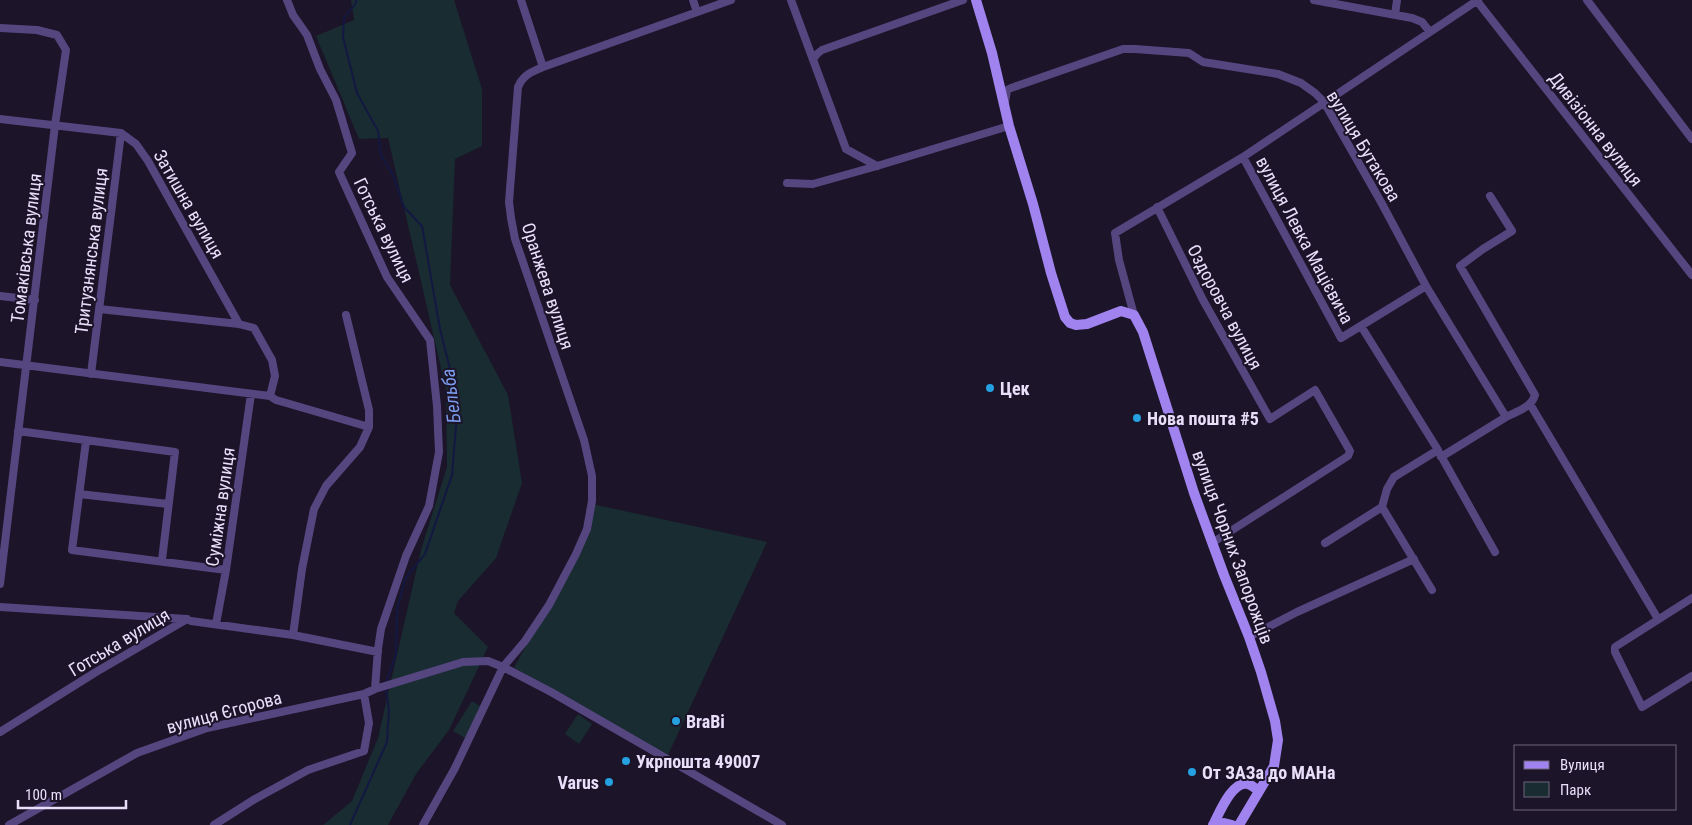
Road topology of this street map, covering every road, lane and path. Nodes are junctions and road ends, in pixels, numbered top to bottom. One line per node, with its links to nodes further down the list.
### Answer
1 (287, 0): 69 (street, Готська вулиця)
2 (521, 0): 17 (street)
3 (693, 0): 12 (street)
4 (730, 0): 12 (street, Оранжева вулиця)
5 (791, 0): 16 (street)
6 (963, 0): 16 (street)
7 (976, 0): 19 (street)
8 (1314, 0): 13 (street)
9 (1397, 0): 13 (street)
10 (1478, 0): 15 (street); 30 (street, Дивізіонна вулиця)
11 (1587, 0): 24 (street)
12 (697, 12): 17 (street, Оранжева вулиця)
13 (1395, 15): 15 (street)
14 (0, 28): 21 (street, Томаківська вулиця)
15 (1430, 32): 18 (street)
16 (814, 59): 26 (street)
17 (543, 66): 70 (street, Оранжева вулиця)
18 (1324, 102): 19 (street, вулиця Бутакова); 25 (street); 31 (street, вулиця Бутакова)
19 (1005, 107): 22 (street)
20 (0, 119): 21 (street)
21 (56, 125): 23 (street); 33 (street, Томаківська вулиця)
22 (1008, 126): 26 (street); 35 (street)
23 (121, 133): 34 (street, Тритузнянська вулиця); 37 (street, Затишна вулиця)
24 (1692, 139)
25 (1243, 156): 29 (street); 38 (street, вулиця Левка Мацієвича)
26 (877, 166): 27 (street)
27 (786, 183)
28 (1490, 196): 44 (street)
29 (1157, 207): 35 (street, вулиця Чорних Запорожців); 54 (street, Оздоровча вулиця)
30 (1692, 275)
31 (1426, 286): 38 (street); 45 (street, вулиця Бутакова)
32 (0, 296): 33 (street)
33 (35, 300): 40 (street, Томаківська вулиця)
34 (99, 309): 37 (street); 41 (street, Тритузнянська вулиця)
35 (1134, 314): 54 (street, вулиця Чорних Запорожців)
36 (346, 315): 46 (street)
37 (239, 324): 43 (street)
38 (1361, 326): 49 (street, вулиця Левка Мацієвича)
39 (0, 362): 40 (street)
40 (26, 365): 41 (street); 47 (street, Томаківська вулиця)
41 (91, 374): 42 (street)
42 (251, 394): 43 (street); 59 (street, Суміжна вулиця)
43 (270, 396): 46 (street)
44 (1530, 404): 45 (street); 65 (street)
45 (1506, 417): 49 (street)
46 (369, 427): 67 (street)
47 (18, 431): 48 (street); 53 (street, Томаківська вулиця)
48 (86, 441): 50 (street); 51 (street)
49 (1440, 454): 52 (street); 56 (street, вулиця Левка Мацієвича)
50 (79, 494): 51 (street); 58 (street)
51 (168, 504): 58 (street)
52 (1382, 507): 55 (street); 57 (street)
53 (3, 540): 60 (street, Томаківська вулиця)
54 (1212, 543): 68 (street, вулиця Чорних Запорожців)
55 (1325, 544)
56 (1495, 552)
57 (1414, 559): 61 (street); 68 (street)
58 (162, 560): 59 (street)
59 (226, 570): 66 (street, Суміжна вулиця)
60 (0, 584)
61 (1432, 590)
62 (1692, 598): 65 (street)
63 (0, 607): 64 (street)
64 (187, 619): 66 (street, Готська вулиця); 74 (street, Готська вулиця)
65 (1658, 619): 71 (street)
66 (216, 624): 67 (street, Готська вулиця)
67 (293, 635): 69 (street, Готська вулиця)
68 (1249, 637): 75 (street, вулиця Чорних Запорожців)
69 (378, 652): 72 (street, Готська вулиця)
70 (503, 666): 72 (street, вулиця Єгорова); 78 (street, Оранжева вулиця); 79 (street, вулиця Єгорова)
71 (1692, 676)
72 (378, 689): 73 (street, вулиця Єгорова)
73 (364, 694): 76 (street, вулиця Єгорова); 77 (street)
74 (0, 732)
75 (1258, 790): 80 (street); 83 (street, вулиця Чорних Запорожців)
76 (9, 825)
77 (214, 825)
78 (423, 825)
79 (782, 825)
80 (1213, 825)
81 (1218, 825): 82 (street)
82 (1232, 825)
83 (1238, 825)

